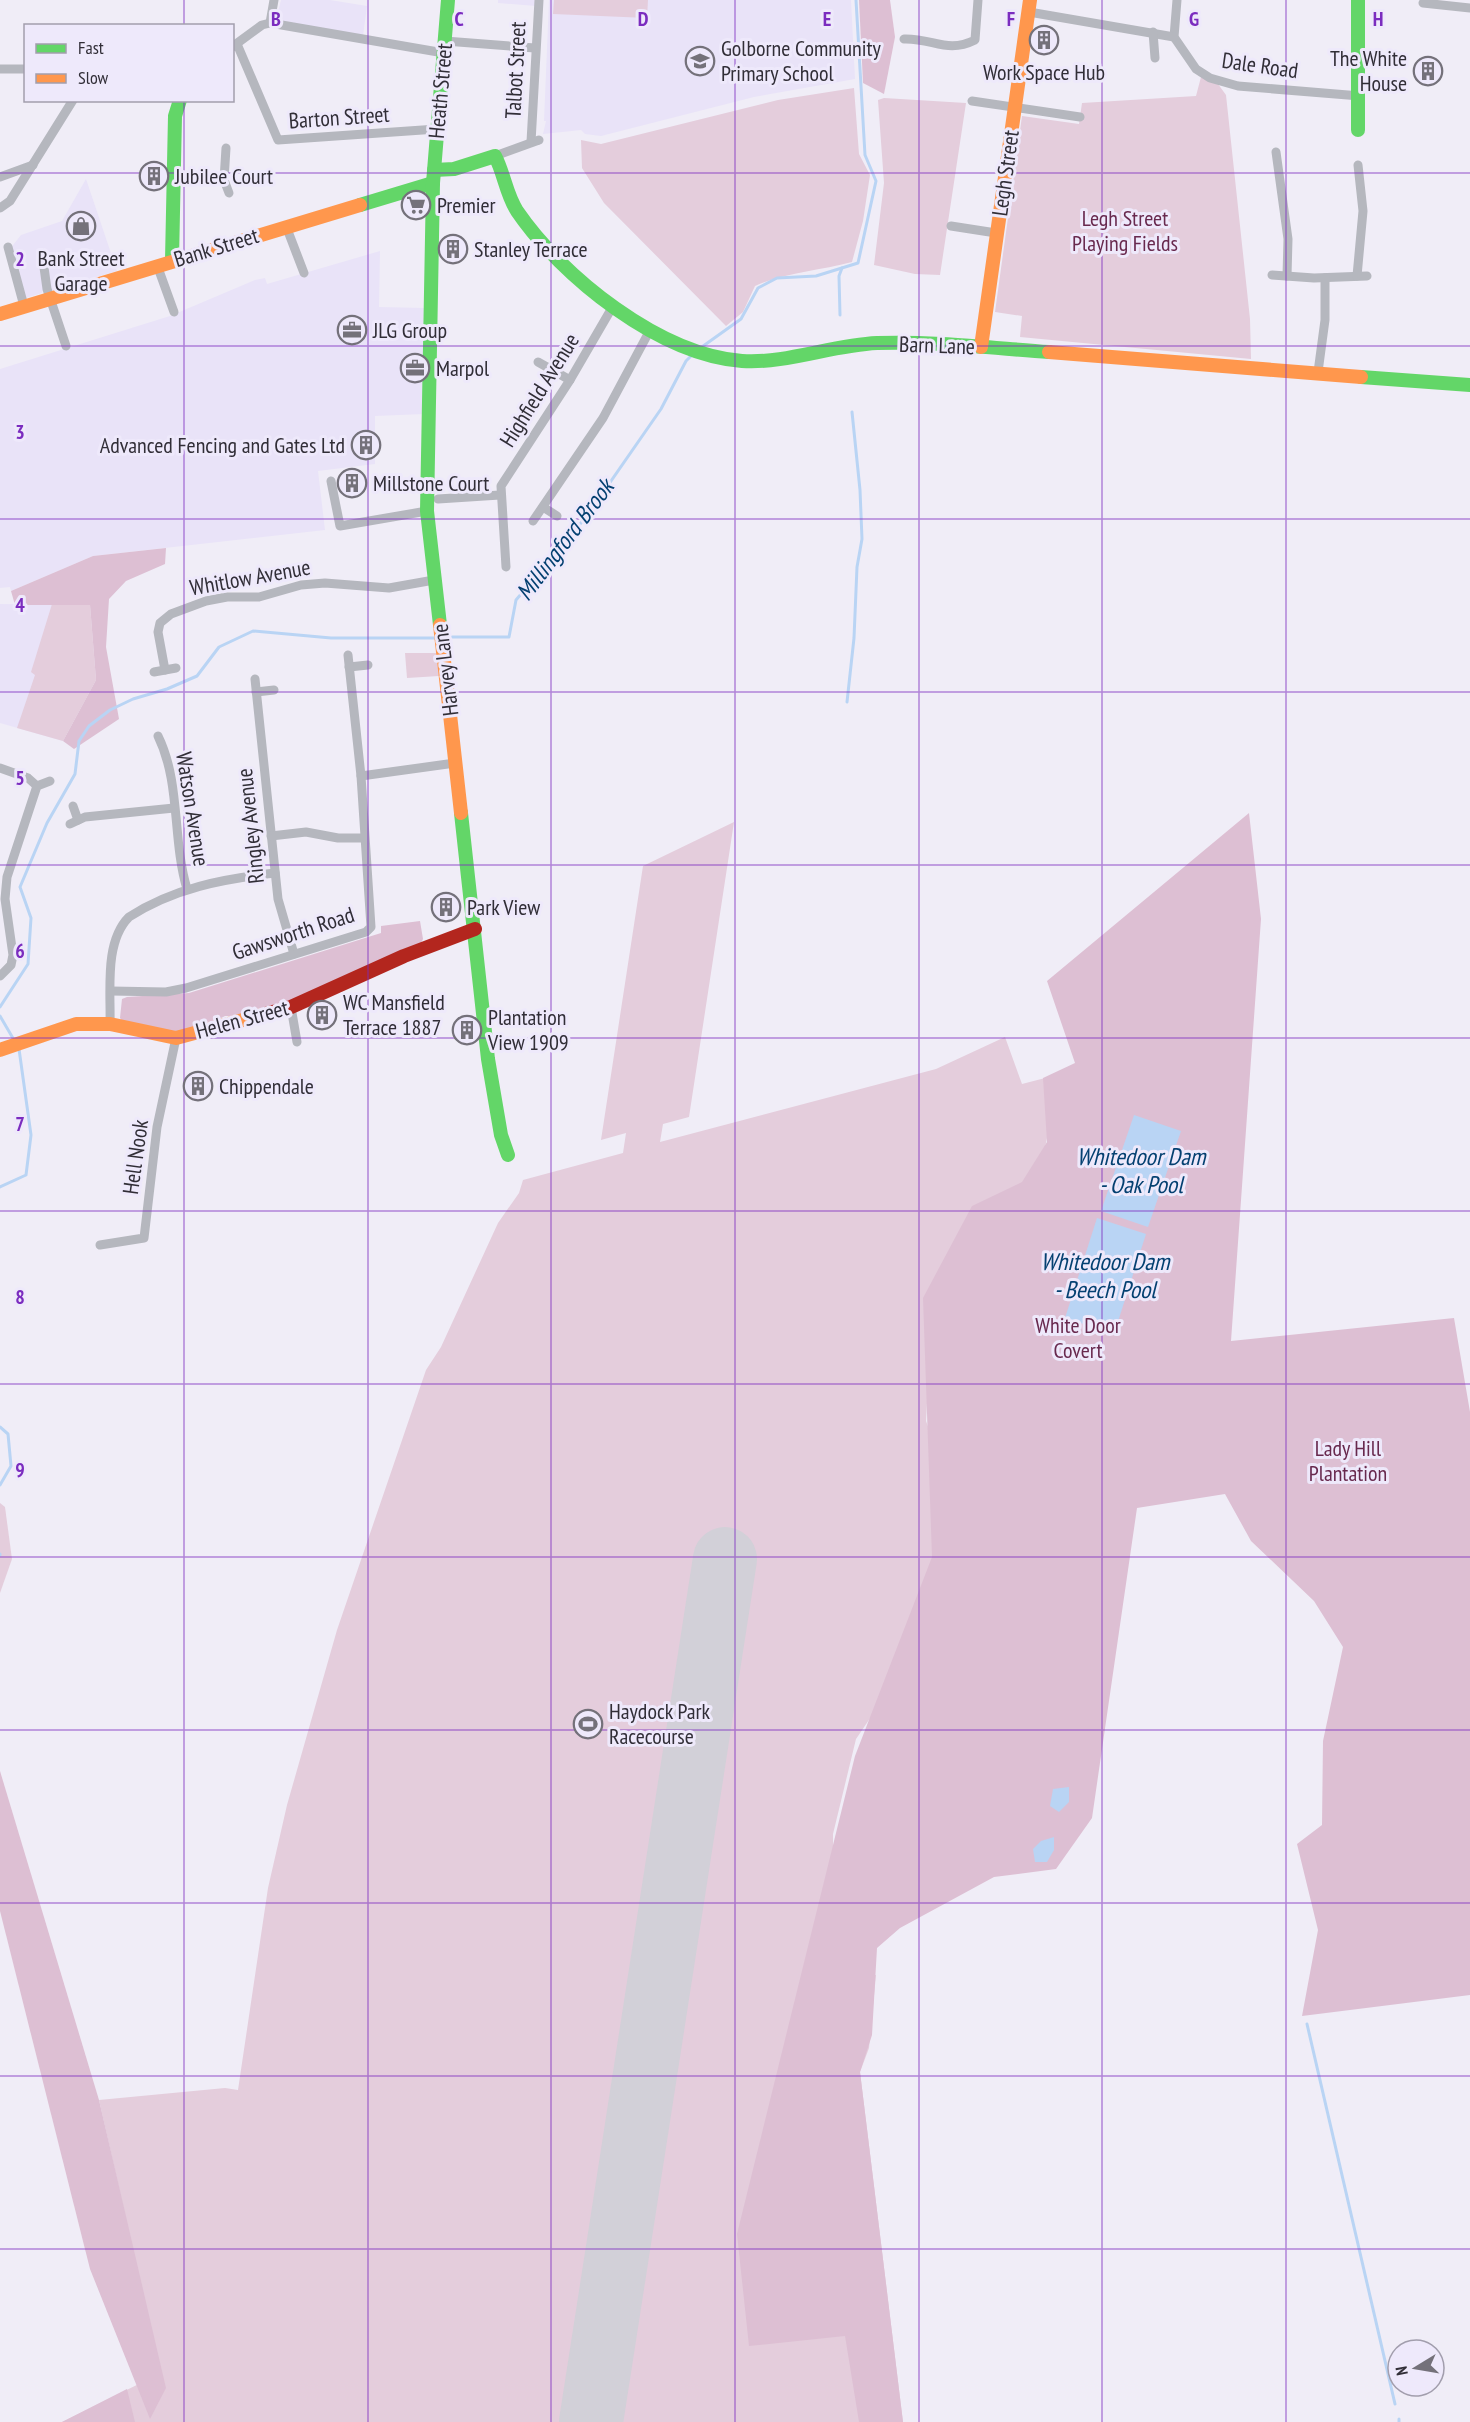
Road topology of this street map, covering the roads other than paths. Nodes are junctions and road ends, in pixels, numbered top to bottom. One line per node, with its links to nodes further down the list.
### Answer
1 (274, 0): 10 (street)
2 (448, 0): 16 (street, Heath Street)
3 (539, 0): 18 (street, Talbot Street)
4 (978, 0): 14 (street)
5 (1177, 0): 12 (street)
6 (1358, 0): 22 (street)
7 (1424, 3): 9 (street)
8 (1030, 6): 11 (street); 26 (street, Legh Street)
9 (1470, 8)
10 (270, 23): 15 (street); 16 (street)
11 (1153, 32): 12 (street); 19 (street)
12 (1174, 37): 22 (street, Dale Road)
13 (904, 39): 14 (street)
14 (975, 40): 17 (street)
15 (235, 46): 28 (street, Barton Street)
16 (444, 47): 18 (street); 28 (street, Heath Street)
17 (984, 47)
18 (534, 48): 32 (street, Talbot Street)
19 (1155, 58)
20 (0, 69): 21 (street)
21 (24, 69)
22 (1360, 96): 29 (street)
23 (972, 101): 26 (street)
24 (72, 102): 33 (street)
25 (179, 102): 37 (street)
26 (1015, 107): 27 (street); 45 (street, Legh Street)
27 (1080, 117)
28 (437, 129): 35 (street, Heath Street)
29 (1358, 130)
30 (226, 148): 39 (street)
31 (1276, 152): 52 (street)
32 (495, 156): 35 (street, Bank Street); 56 (street, Barn Lane)
33 (33, 165): 36 (street); 42 (street)
34 (1358, 165): 40 (street)
35 (433, 176): 43 (street, Bank Street); 70 (street, Harvey Lane)
36 (0, 177)
37 (174, 178): 39 (street); 48 (street)
38 (1372, 179): 40 (street)
39 (224, 180): 41 (street)
40 (1362, 181): 53 (street)
41 (229, 193)
42 (0, 208)
43 (286, 226): 48 (street, Bank Street); 50 (street)
44 (951, 226): 45 (street)
45 (996, 233): 61 (street, Legh Street)
46 (8, 247): 55 (street)
47 (42, 254): 54 (street)
48 (172, 260): 49 (street, Bank Street)
49 (157, 265): 54 (street, Bank Street); 57 (street)
50 (304, 273)
51 (1272, 275): 52 (street)
52 (1287, 276): 53 (street)
53 (1324, 278): 63 (street)
54 (50, 299): 55 (street, Bank Street); 60 (street)
55 (24, 306): 58 (street, Bank Street)
56 (613, 306): 59 (street, Barn Lane); 64 (street, Highfield Avenue)
57 (174, 312)
58 (0, 314)
59 (650, 330): 61 (street, Barn Lane); 69 (street)
60 (66, 346)
61 (981, 347): 63 (street, Barn Lane)
62 (538, 362): 64 (street)
63 (1318, 372): 65 (street, Barn Lane)
64 (570, 380): 67 (street, Highfield Avenue)
65 (1470, 385)
66 (331, 481): 70 (street)
67 (500, 495): 68 (street); 73 (street)
68 (438, 499)
69 (543, 507): 71 (street); 72 (street)
70 (427, 511): 74 (street, Harvey Lane)
71 (557, 516)
72 (533, 521)
73 (506, 567)
74 (434, 580): 79 (street, Whitlow Avenue); 85 (street, Harvey Lane)
75 (348, 656): 77 (street, Gawsworth Road)
76 (369, 665): 77 (street)
77 (349, 667): 87 (street, Gawsworth Road)
78 (176, 668): 79 (street)
79 (165, 670): 80 (street)
80 (154, 672)
81 (255, 679): 83 (street, Ringley Avenue)
82 (274, 690): 83 (street)
83 (256, 692): 94 (street, Ringley Avenue)
84 (158, 736): 92 (street, Watson Avenue)
85 (456, 763): 87 (street); 99 (street, Harvey Lane)
86 (0, 768): 89 (street)
87 (361, 776): 95 (street, Gawsworth Road)
88 (50, 781): 89 (street)
89 (37, 786): 98 (street)
90 (111, 804): 93 (street)
91 (73, 806): 93 (street)
92 (174, 808): 93 (street); 97 (street, Watson Avenue)
93 (103, 818)
94 (271, 836): 95 (street); 96 (street, Ringley Avenue)
95 (364, 838): 100 (street, Gawsworth Road)
96 (274, 873): 97 (street); 100 (street, Ringley Avenue)
97 (187, 890): 102 (street)
98 (2, 899): 101 (street)
99 (475, 929): 103 (street, Helen Street); 108 (street, Harvey Lane)
100 (294, 954): 102 (street, Gawsworth Road)
101 (0, 976)
102 (111, 991): 104 (street)
103 (291, 1007): 105 (street, Helen Street); 106 (street)
104 (110, 1024): 105 (street, Helen Street); 107 (street, Helen Street)
105 (176, 1038): 109 (street, Hell Nook)
106 (297, 1042)
107 (11, 1046)
108 (508, 1155)
109 (100, 1245)

